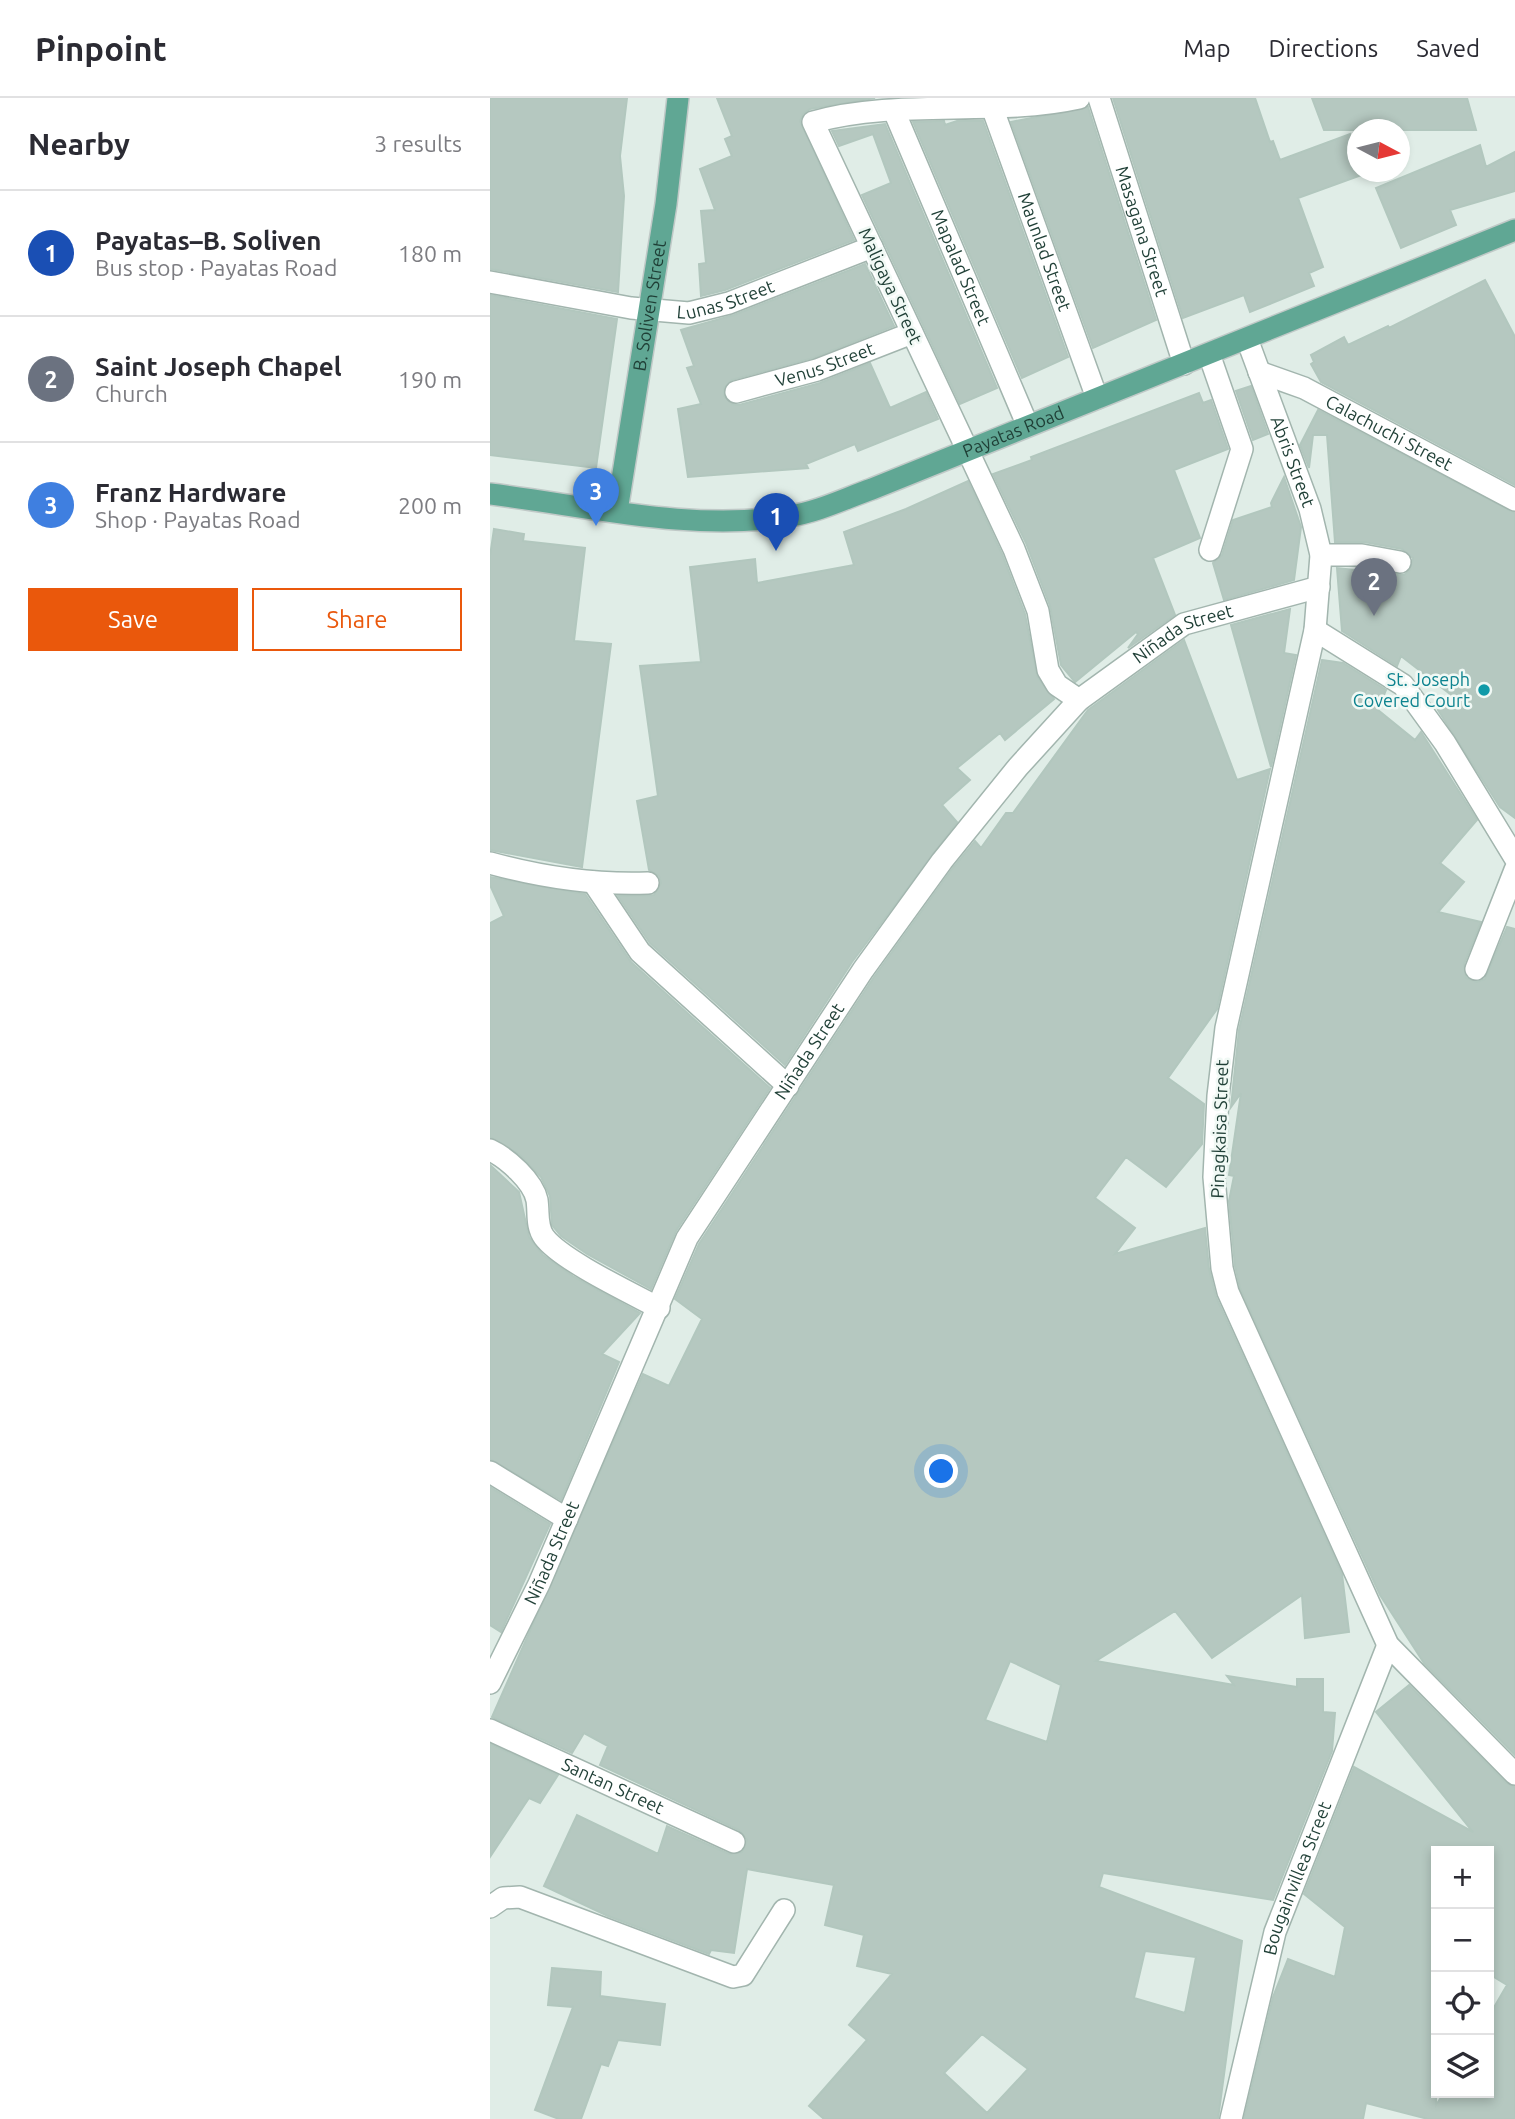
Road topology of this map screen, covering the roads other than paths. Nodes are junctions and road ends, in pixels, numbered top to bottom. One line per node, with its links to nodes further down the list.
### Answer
1 (678, 98): 9 (main road, B. Soliven Street)
2 (1079, 98): 4 (street)
3 (1099, 98): 13 (street, Masagana Street)
4 (992, 107): 5 (street); 16 (street, Maunlad Street)
5 (894, 111): 7 (street, Maligaya Street); 17 (street, Mapalad Street)
6 (1515, 230): 11 (main road, Payatas Road)
7 (872, 247): 9 (street, Lunas Street); 10 (street, Maligaya Street)
8 (490, 282): 9 (street, Lunas Street)
9 (649, 311): 21 (main road, B. Soliven Street)
10 (912, 333): 15 (street, Venus Street); 18 (street, Maligaya Street)
11 (1247, 340): 12 (main road, Payatas Road); 14 (street, Abris Street)
12 (1209, 354): 13 (main road, Payatas Road); 22 (street)
13 (1184, 364): 16 (main road, Payatas Road)
14 (1259, 372): 20 (street, Calachuchi Street); 23 (street, Abris Street)
15 (736, 392)
16 (1097, 398): 17 (main road, Payatas Road)
17 (1027, 424): 18 (main road, Payatas Road)
18 (968, 449): 21 (main road, Payatas Road); 27 (street, Maligaya Street)
19 (490, 494): 21 (main road, Payatas Road)
20 (1515, 500)
21 (617, 510)
22 (1210, 550)
23 (1321, 555): 24 (street); 25 (street, Abris Street)
24 (1400, 562)
25 (1319, 587): 26 (street, Pinagkaisa Street); 27 (street, Niñada Street)
26 (1315, 630): 28 (street); 39 (street, Pinagkaisa Street)
27 (1079, 700): 34 (street, Niñada Street)
28 (1515, 858)
29 (490, 863): 31 (street)
30 (1515, 870): 33 (street)
31 (593, 881): 32 (street); 34 (street)
32 (648, 883)
33 (1476, 969)
34 (788, 1086): 36 (street, Niñada Street)
35 (490, 1150): 36 (street)
36 (659, 1308): 38 (street, Niñada Street)
37 (490, 1472): 38 (street)
38 (567, 1519): 40 (street, Niñada Street)
39 (1388, 1645): 42 (street); 46 (street, Bougainvillea Street)
40 (490, 1683)
41 (490, 1730): 43 (street, Santan Street)
42 (1515, 1774)
43 (734, 1842)
44 (490, 1907): 45 (street)
45 (784, 1910)
46 (1231, 2119)

